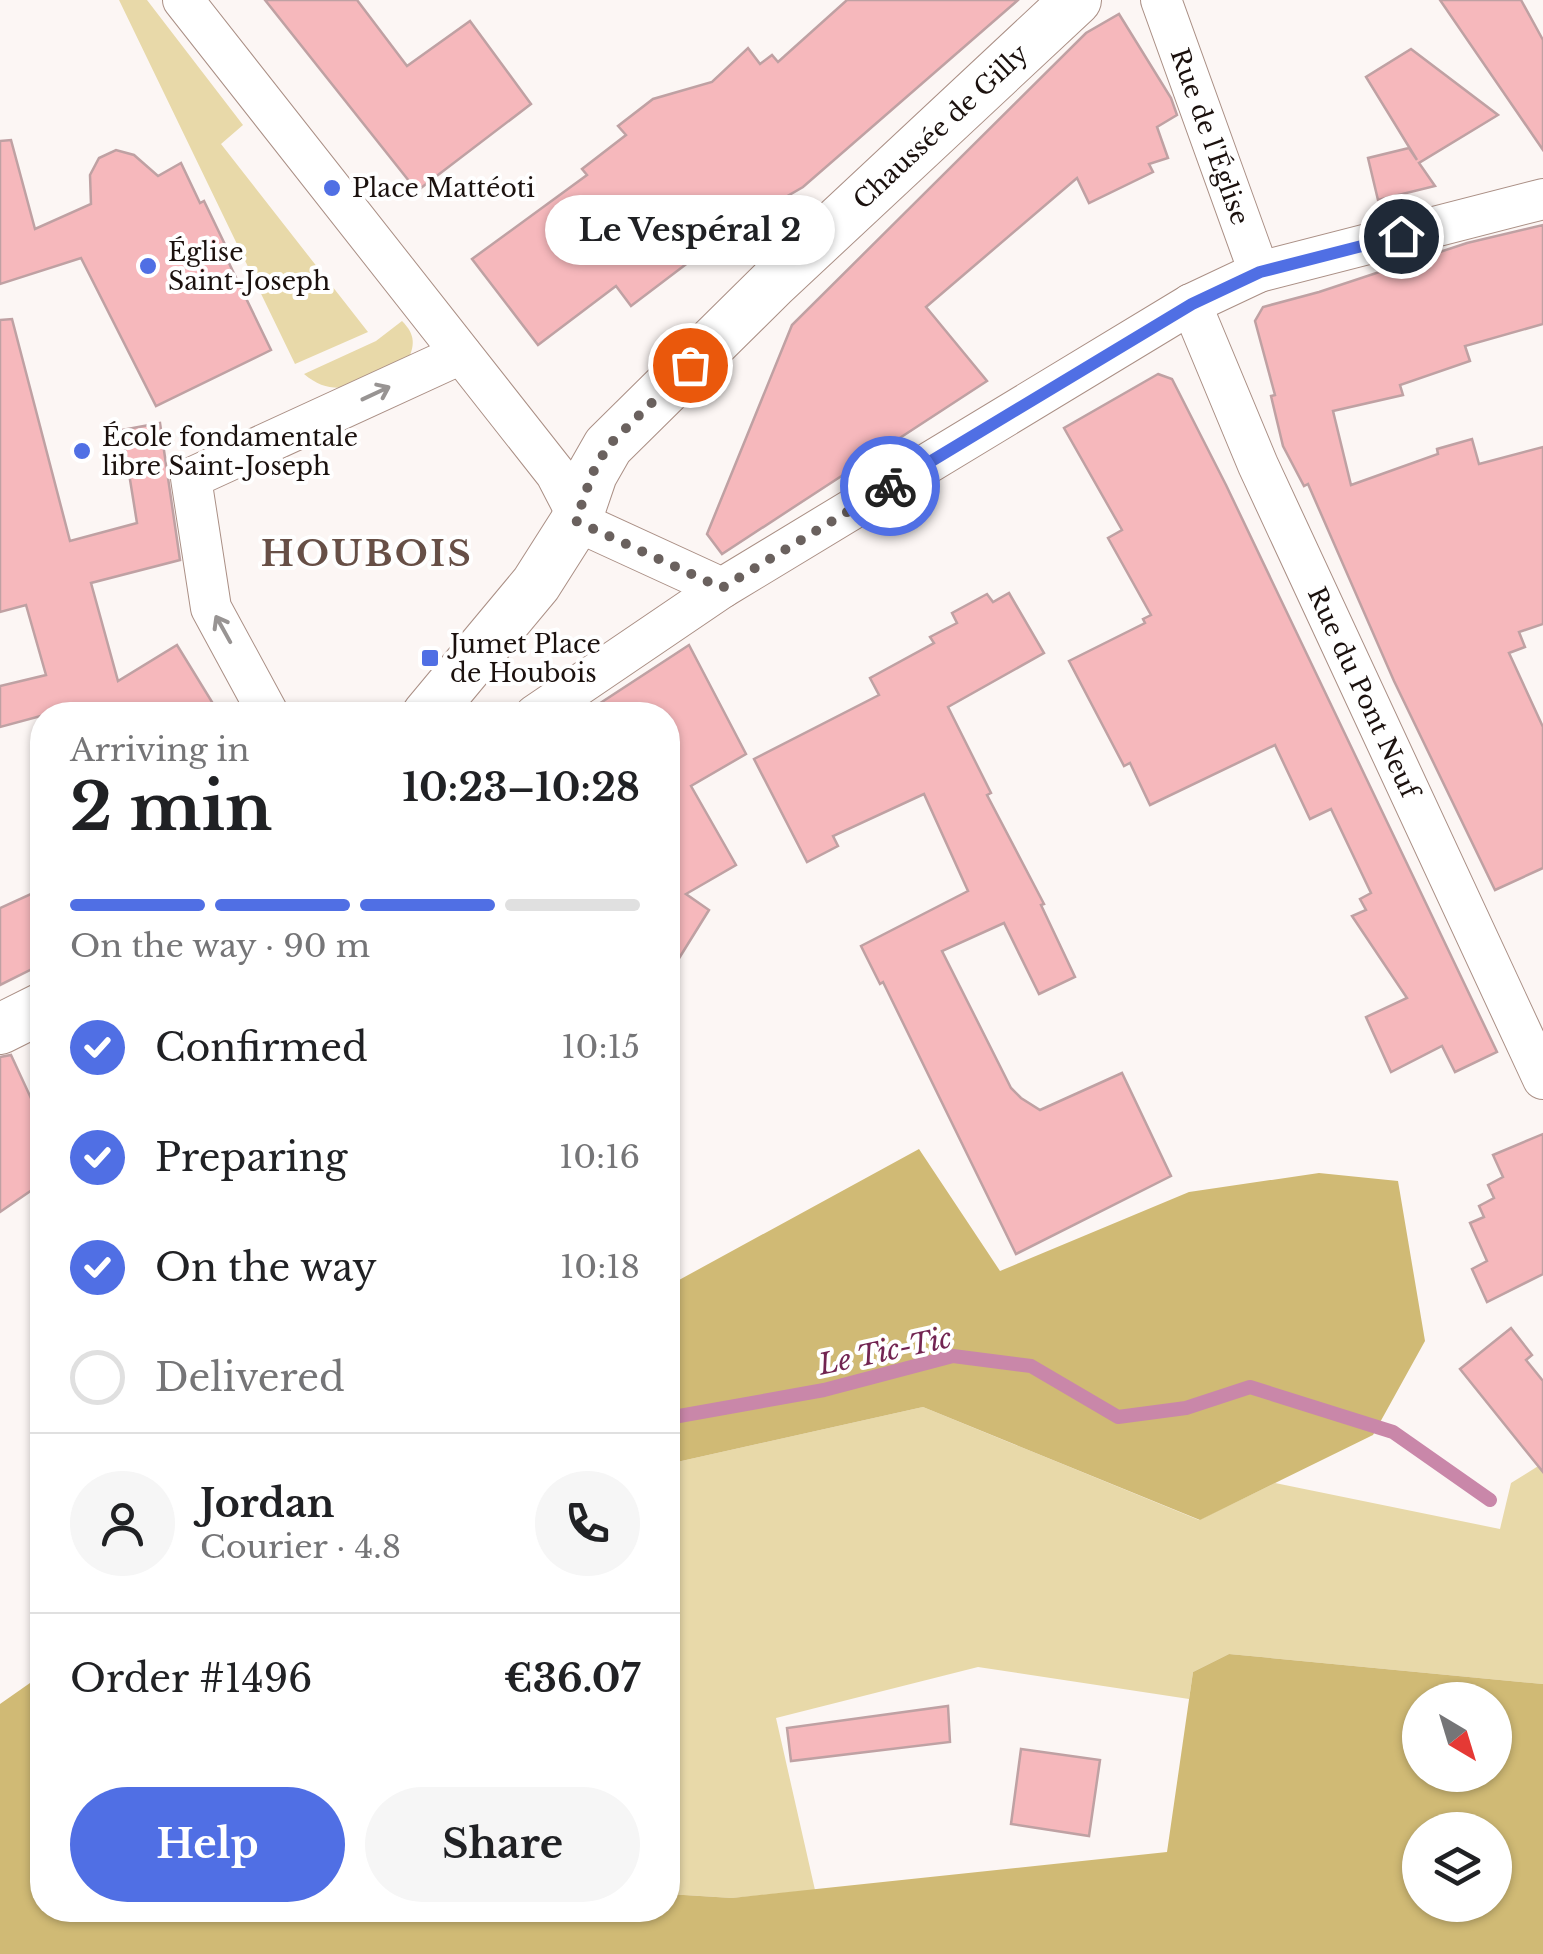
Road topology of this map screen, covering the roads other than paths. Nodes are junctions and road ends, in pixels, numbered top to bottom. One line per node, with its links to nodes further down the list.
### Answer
1 (183, 0): 7 (street)
2 (1076, 0): 8 (street, Chaussée de Gilly)
3 (1160, 0): 5 (street, Rue de l'Église)
4 (1543, 200): 5 (street)
5 (1260, 272): 6 (street)
6 (1192, 304): 9 (street); 15 (street, Rue du Pont Neuf)
7 (461, 354): 8 (street); 10 (street, one-way to 7)
8 (576, 521): 9 (street); 11 (street, Chaussée de Gilly)
9 (722, 588): 12 (street)
10 (262, 702)
11 (438, 702)
12 (554, 702)
13 (30, 1014): 14 (street)
14 (0, 1029)
15 (1543, 1078)

